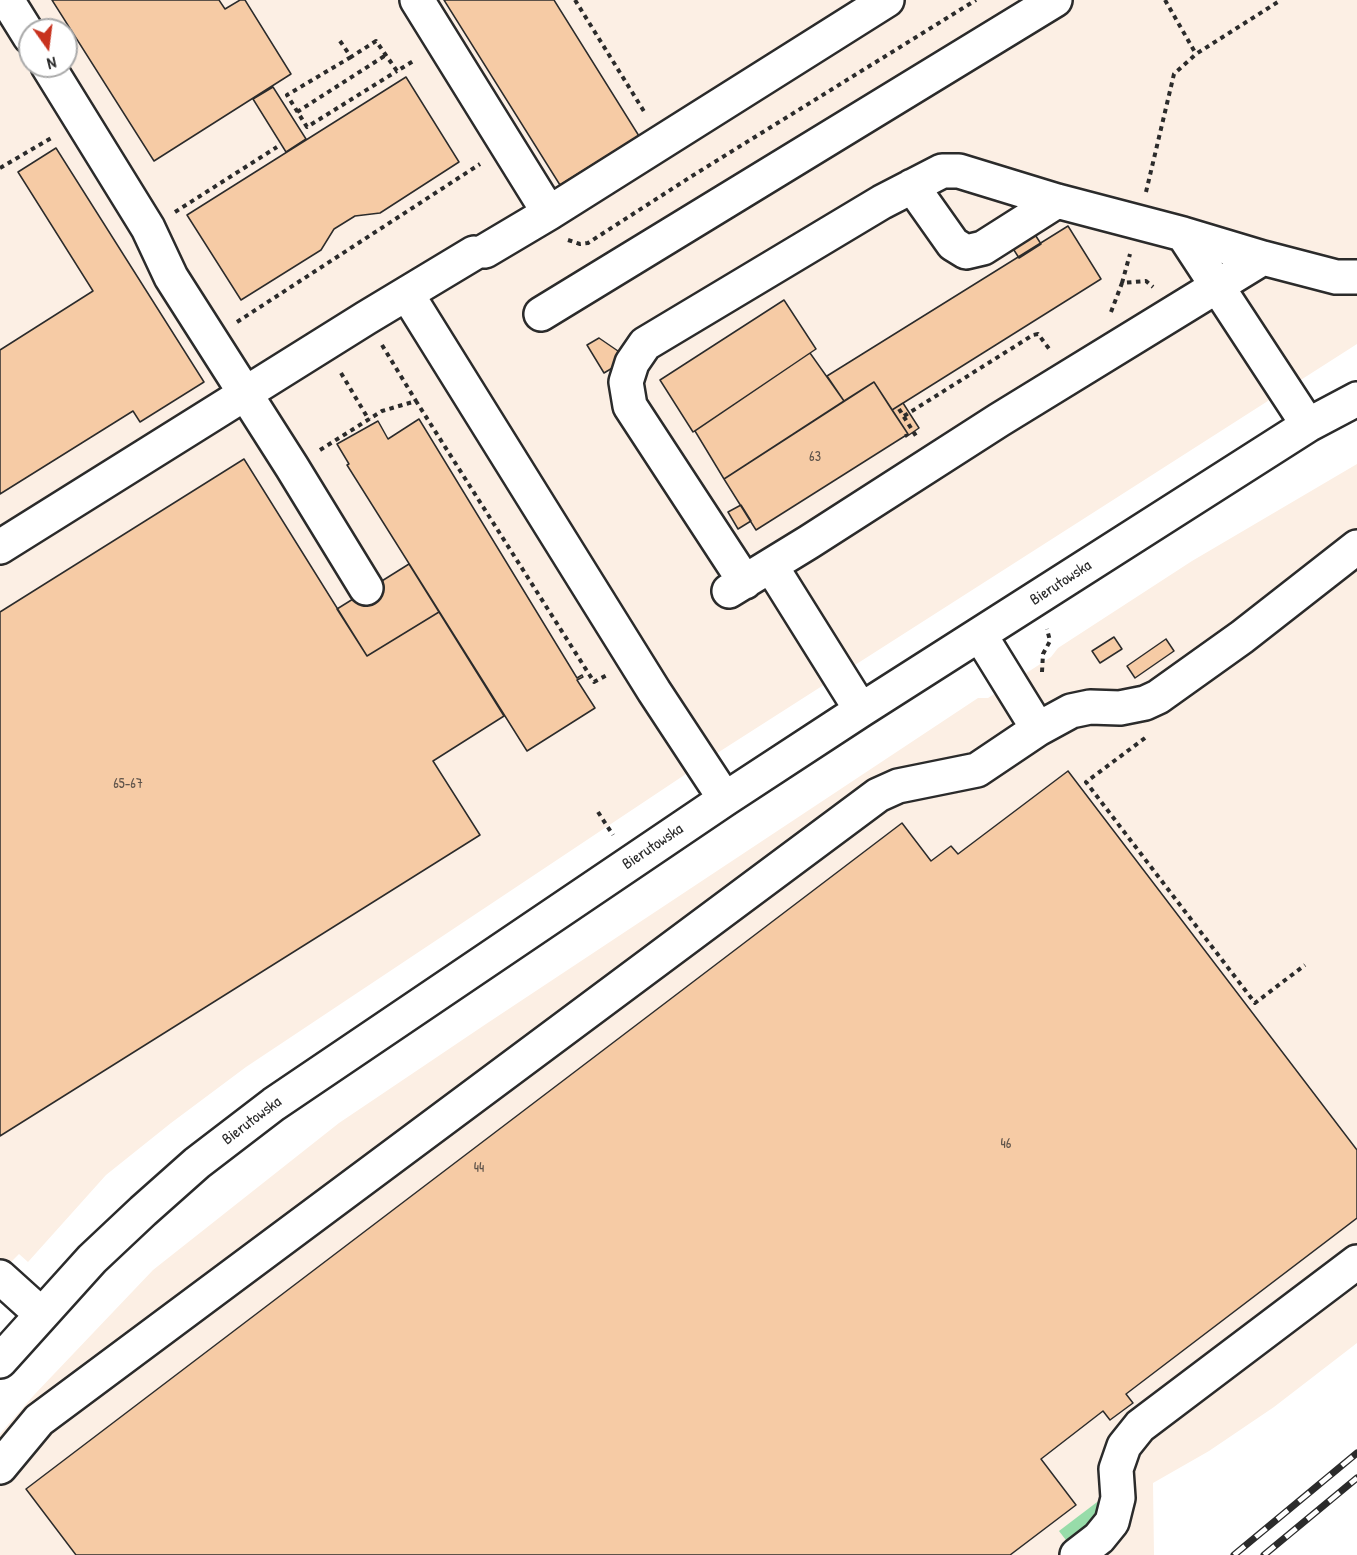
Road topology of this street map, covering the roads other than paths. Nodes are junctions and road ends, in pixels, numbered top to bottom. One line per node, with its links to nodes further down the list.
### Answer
1 (7, 0): 5 (street)
2 (417, 0): 9 (street)
3 (887, 0): 9 (street)
4 (1055, 0): 15 (street)
5 (18, 18)
6 (56, 78): 16 (street)
7 (912, 186): 8 (street); 8 (street); 21 (street)
8 (1057, 201): 10 (street)
9 (549, 213): 14 (street)
10 (1183, 234): 11 (street); 13 (street)
11 (1263, 258): 12 (street); 13 (street)
12 (1357, 277)
13 (1216, 286): 18 (street); 21 (street)
14 (407, 294): 16 (street); 26 (street)
15 (541, 314)
16 (245, 393): 19 (street); 22 (street)
17 (1357, 399): 18 (street, Bierutowska)
18 (1308, 425): 23 (street, Bierutowska)
19 (0, 547)
20 (1357, 547): 25 (street)
21 (760, 572): 24 (street)
22 (366, 588)
23 (980, 635): 24 (street, Bierutowska); 25 (street)
24 (861, 710): 26 (street, Bierutowska)
25 (1038, 729): 31 (street)
26 (725, 799): 29 (street, Bierutowska)
27 (1357, 1262): 32 (street)
28 (0, 1277): 29 (street)
29 (41, 1314): 30 (street, Bierutowska)
30 (0, 1361)
31 (0, 1467)
32 (1077, 1555)

